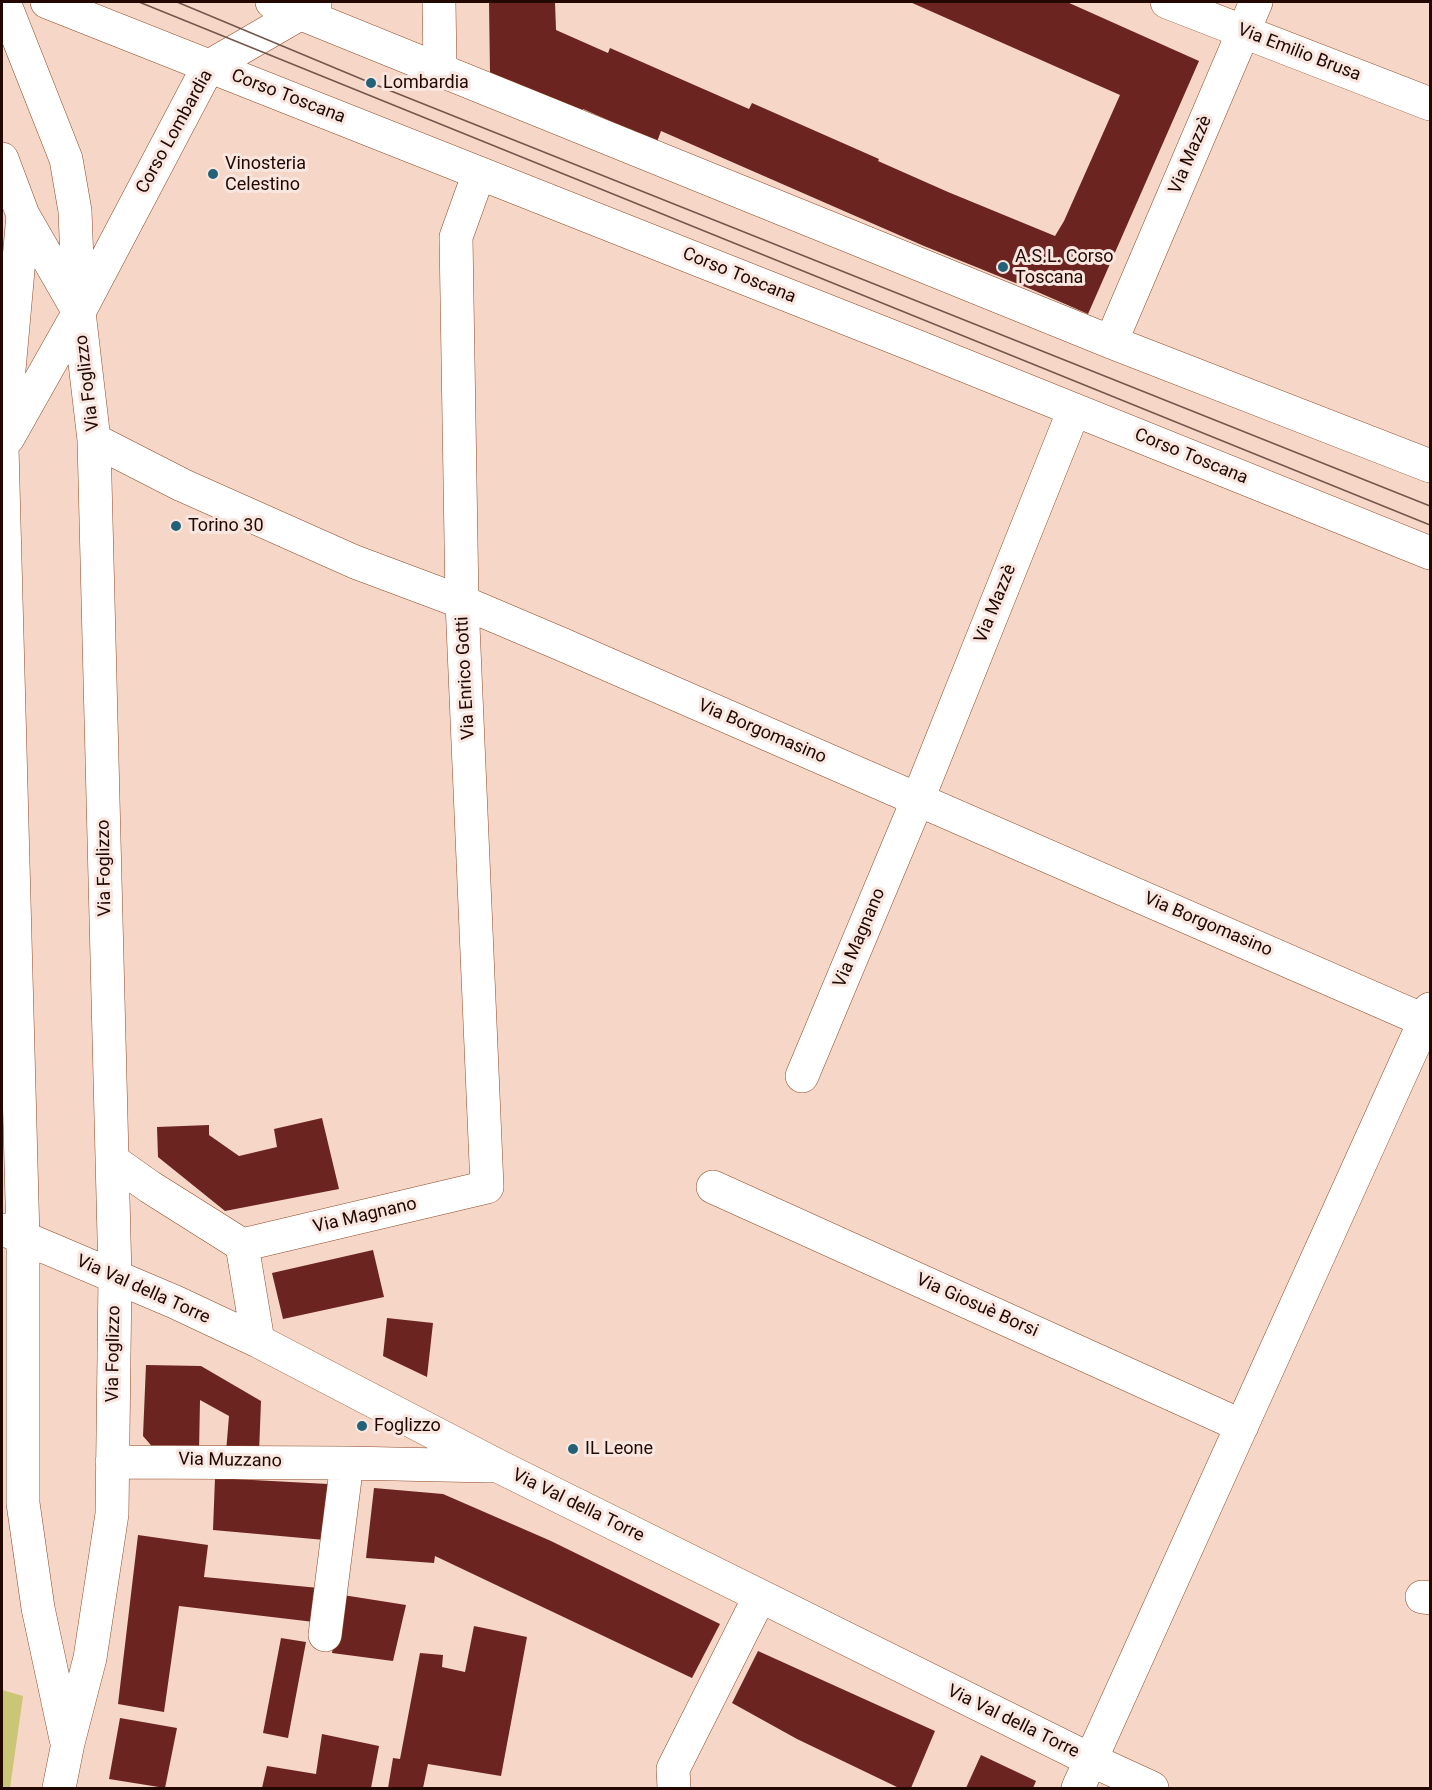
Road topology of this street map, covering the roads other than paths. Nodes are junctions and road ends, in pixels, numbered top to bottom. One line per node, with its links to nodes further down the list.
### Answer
1 (4, 2): 16 (street, Via Foglizzo)
2 (47, 2): 9 (street, Corso Toscana)
3 (272, 2): 7 (street)
4 (439, 2): 10 (street)
5 (1167, 2): 8 (street, Via Emilio Brusa)
6 (1256, 2): 8 (street, Via Mazzè)
7 (312, 7): 9 (street, Corso Lombardia); 10 (street)
8 (1243, 32): 11 (street, Via Emilio Brusa); 17 (street, Via Mazzè)
9 (208, 67): 13 (street, Corso Toscana); 16 (street, Corso Lombardia)
10 (440, 68): 17 (street)
11 (1431, 104)
12 (2, 159): 14 (street, Via Foglizzo)
13 (479, 173): 18 (street, Corso Toscana); 24 (street, Via Enrico Gotti)
14 (23, 215): 15 (street); 16 (street); 20 (street, Via Foglizzo)
15 (2, 251)
16 (79, 312): 19 (street, Via Foglizzo); 20 (street, Corso Lombardia)
17 (1111, 342): 21 (street)
18 (1074, 410): 22 (street, Corso Toscana); 25 (street, Via Mazzè)
19 (94, 441): 24 (street, Via Borgomasino); 28 (street, Via Foglizzo)
20 (2, 448): 23 (street, Via Foglizzo)
21 (1431, 466)
22 (1431, 553)
23 (4, 565): 31 (street, Via Foglizzo)
24 (462, 602): 25 (street, Via Borgomasino); 29 (street, Via Enrico Gotti)
25 (918, 799): 26 (street, Via Borgomasino); 27 (street, Via Magnano)
26 (1429, 1018): 35 (street)
27 (802, 1076)
28 (112, 1160): 32 (street); 33 (street, Via Foglizzo)
29 (487, 1186): 32 (street, Via Magnano)
30 (713, 1186): 35 (street, Via Giosuè Borsi)
31 (12, 1233): 33 (street, Via Val della Torre); 41 (street, Via Foglizzo)
32 (242, 1245): 34 (street)
33 (115, 1277): 34 (street, Via Val della Torre); 36 (street, Via Foglizzo)
34 (258, 1341): 38 (street, Via Val della Torre)
35 (1242, 1426): 42 (street)
36 (112, 1462): 37 (street, Via Muzzano); 41 (street, Via Foglizzo)
37 (347, 1463): 38 (street, Via Muzzano); 40 (street)
38 (498, 1466): 39 (street, Via Val della Torre)
39 (760, 1596): 42 (street, Via Val della Torre); 44 (street)
40 (325, 1635)
41 (68, 1743): 43 (street, Via Foglizzo)
42 (1085, 1774): 45 (street, Via Val della Torre)
43 (59, 1788)
44 (674, 1788)
45 (1152, 1788)

